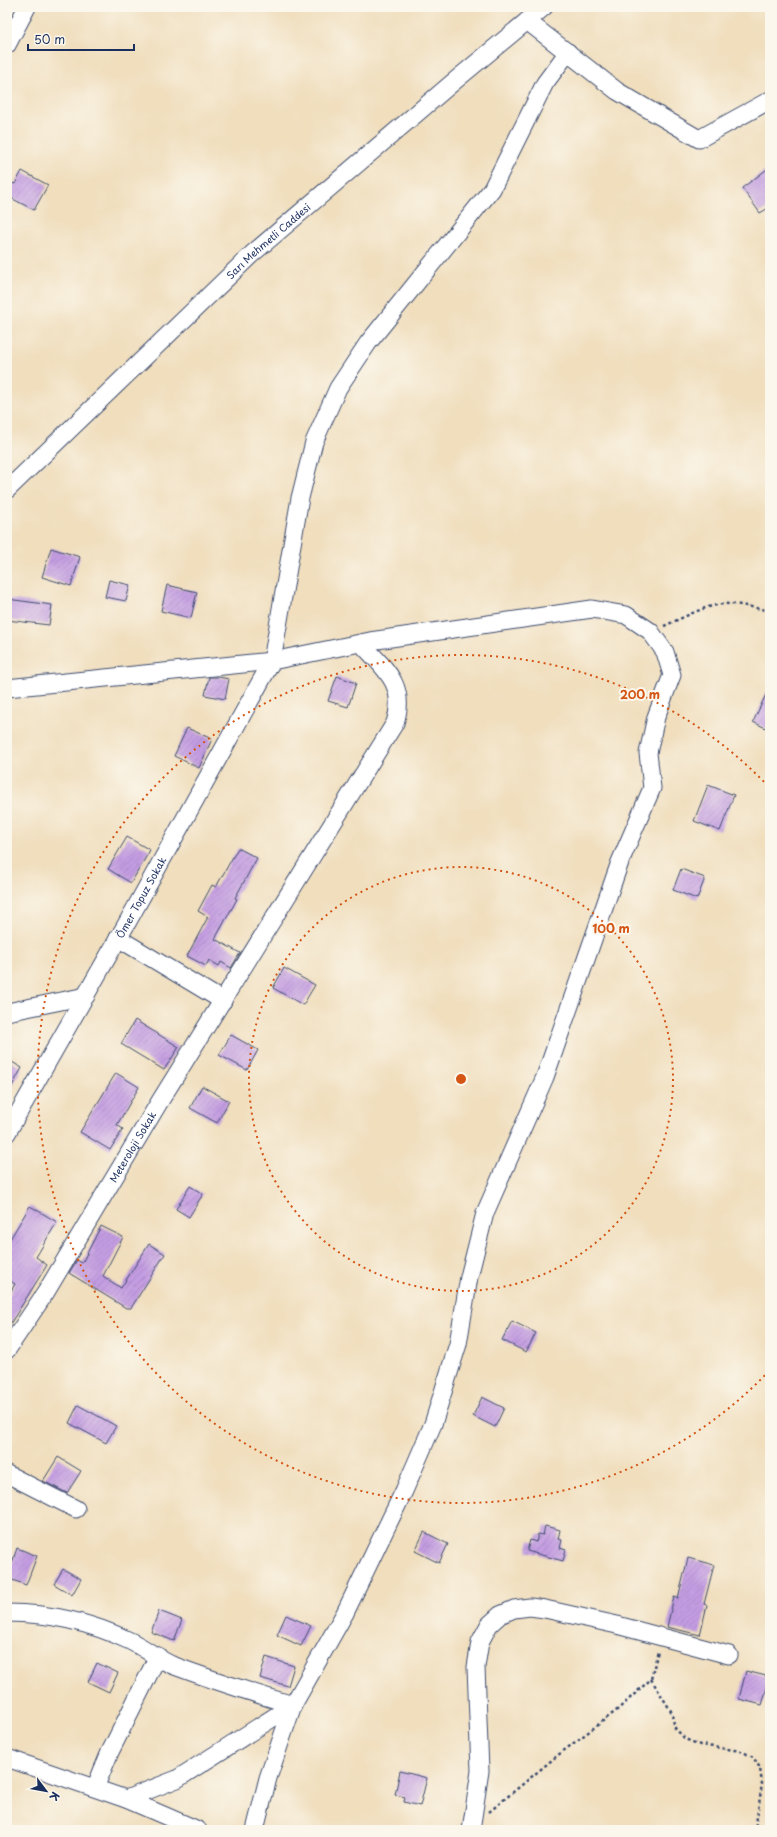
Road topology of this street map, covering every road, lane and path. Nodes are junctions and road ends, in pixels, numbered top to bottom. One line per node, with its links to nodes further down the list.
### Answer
1 (27, 7): 4 (street)
2 (544, 7): 3 (street, Sarı Mehmetli Caddesi)
3 (527, 21): 5 (street); 7 (street, Sarı Mehmetli Caddesi)
4 (7, 45)
5 (568, 52): 6 (street); 11 (street, Ömer Topuz Sokak)
6 (770, 100)
7 (7, 490)
8 (770, 611): 9 (path)
9 (650, 631): 10 (street); 26 (street)
10 (361, 643): 11 (street); 15 (street, Meteroloji Sokak)
11 (272, 661): 12 (street); 13 (street, Ömer Topuz Sokak)
12 (7, 688)
13 (118, 938): 14 (street, Ömer Topuz Sokak); 15 (street)
14 (86, 996): 16 (street); 17 (street, Ömer Topuz Sokak)
15 (223, 1001): 18 (street, Meteroloji Sokak)
16 (7, 1012)
17 (7, 1133)
18 (7, 1350)
19 (7, 1474): 20 (street)
20 (76, 1509)
21 (7, 1613): 24 (street)
22 (662, 1637): 23 (street); 25 (path); 30 (street)
23 (729, 1655)
24 (158, 1656): 26 (street); 28 (street)
25 (651, 1679): 30 (path); 33 (path)
26 (293, 1705): 29 (street); 32 (street)
27 (7, 1758): 28 (street)
28 (95, 1788): 29 (street)
29 (126, 1799): 31 (street)
30 (472, 1828)
31 (198, 1830)
32 (255, 1830)
33 (755, 1830)

